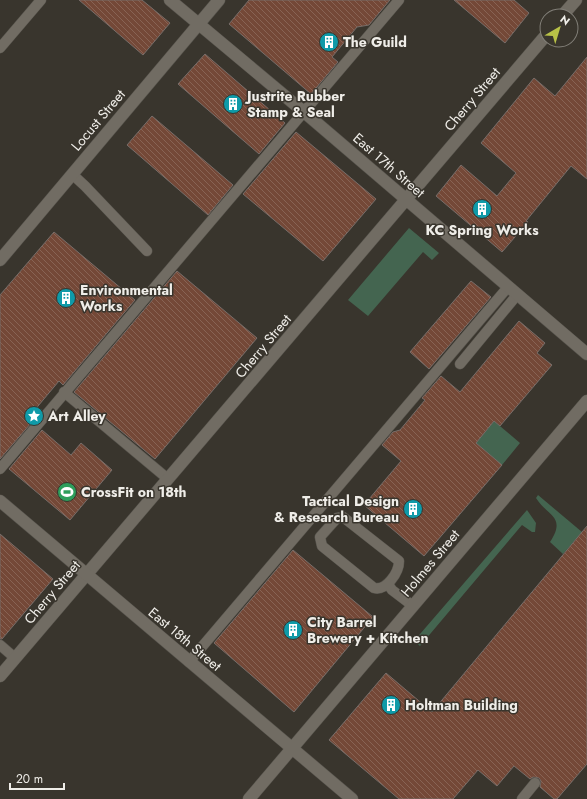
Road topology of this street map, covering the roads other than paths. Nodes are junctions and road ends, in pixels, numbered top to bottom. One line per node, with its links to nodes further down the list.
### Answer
1 (41, 0): 9 (lane)
2 (170, 0): 7 (street, East 17th Street)
3 (220, 0): 7 (street, Locust Street)
4 (399, 0): 10 (lane)
5 (576, 0): 6 (street)
6 (569, 8)
7 (199, 24): 10 (street, East 17th Street); 11 (street, Locust Street)
8 (539, 43): 12 (street, Cherry Street)
9 (0, 48)
10 (304, 112): 12 (street, East 17th Street); 18 (lane)
11 (72, 174): 13 (lane); 14 (street, Locust Street)
12 (407, 200): 15 (street, East 17th Street); 21 (street, Cherry Street)
13 (147, 251)
14 (0, 260)
15 (512, 291): 16 (street, East 17th Street); 17 (lane); 28 (lane)
16 (587, 354)
17 (460, 364)
18 (64, 392): 20 (lane); 21 (lane)
19 (587, 401): 25 (street, Holmes Street)
20 (0, 469)
21 (168, 479): 23 (street, Cherry Street)
22 (0, 501): 23 (street, East 18th Street)
23 (86, 575): 27 (street, Cherry Street); 28 (street, East 18th Street)
24 (388, 584): 24 (lane); 25 (lane)
25 (412, 606): 30 (street, Holmes Street)
26 (0, 645): 27 (lane)
27 (15, 658): 29 (street, Cherry Street)
28 (189, 662): 30 (street, East 18th Street)
29 (0, 676)
30 (292, 748): 32 (street, Holmes Street); 33 (street, East 18th Street)
31 (535, 783): 34 (lane)
32 (249, 799)
33 (352, 799)
34 (522, 799)

